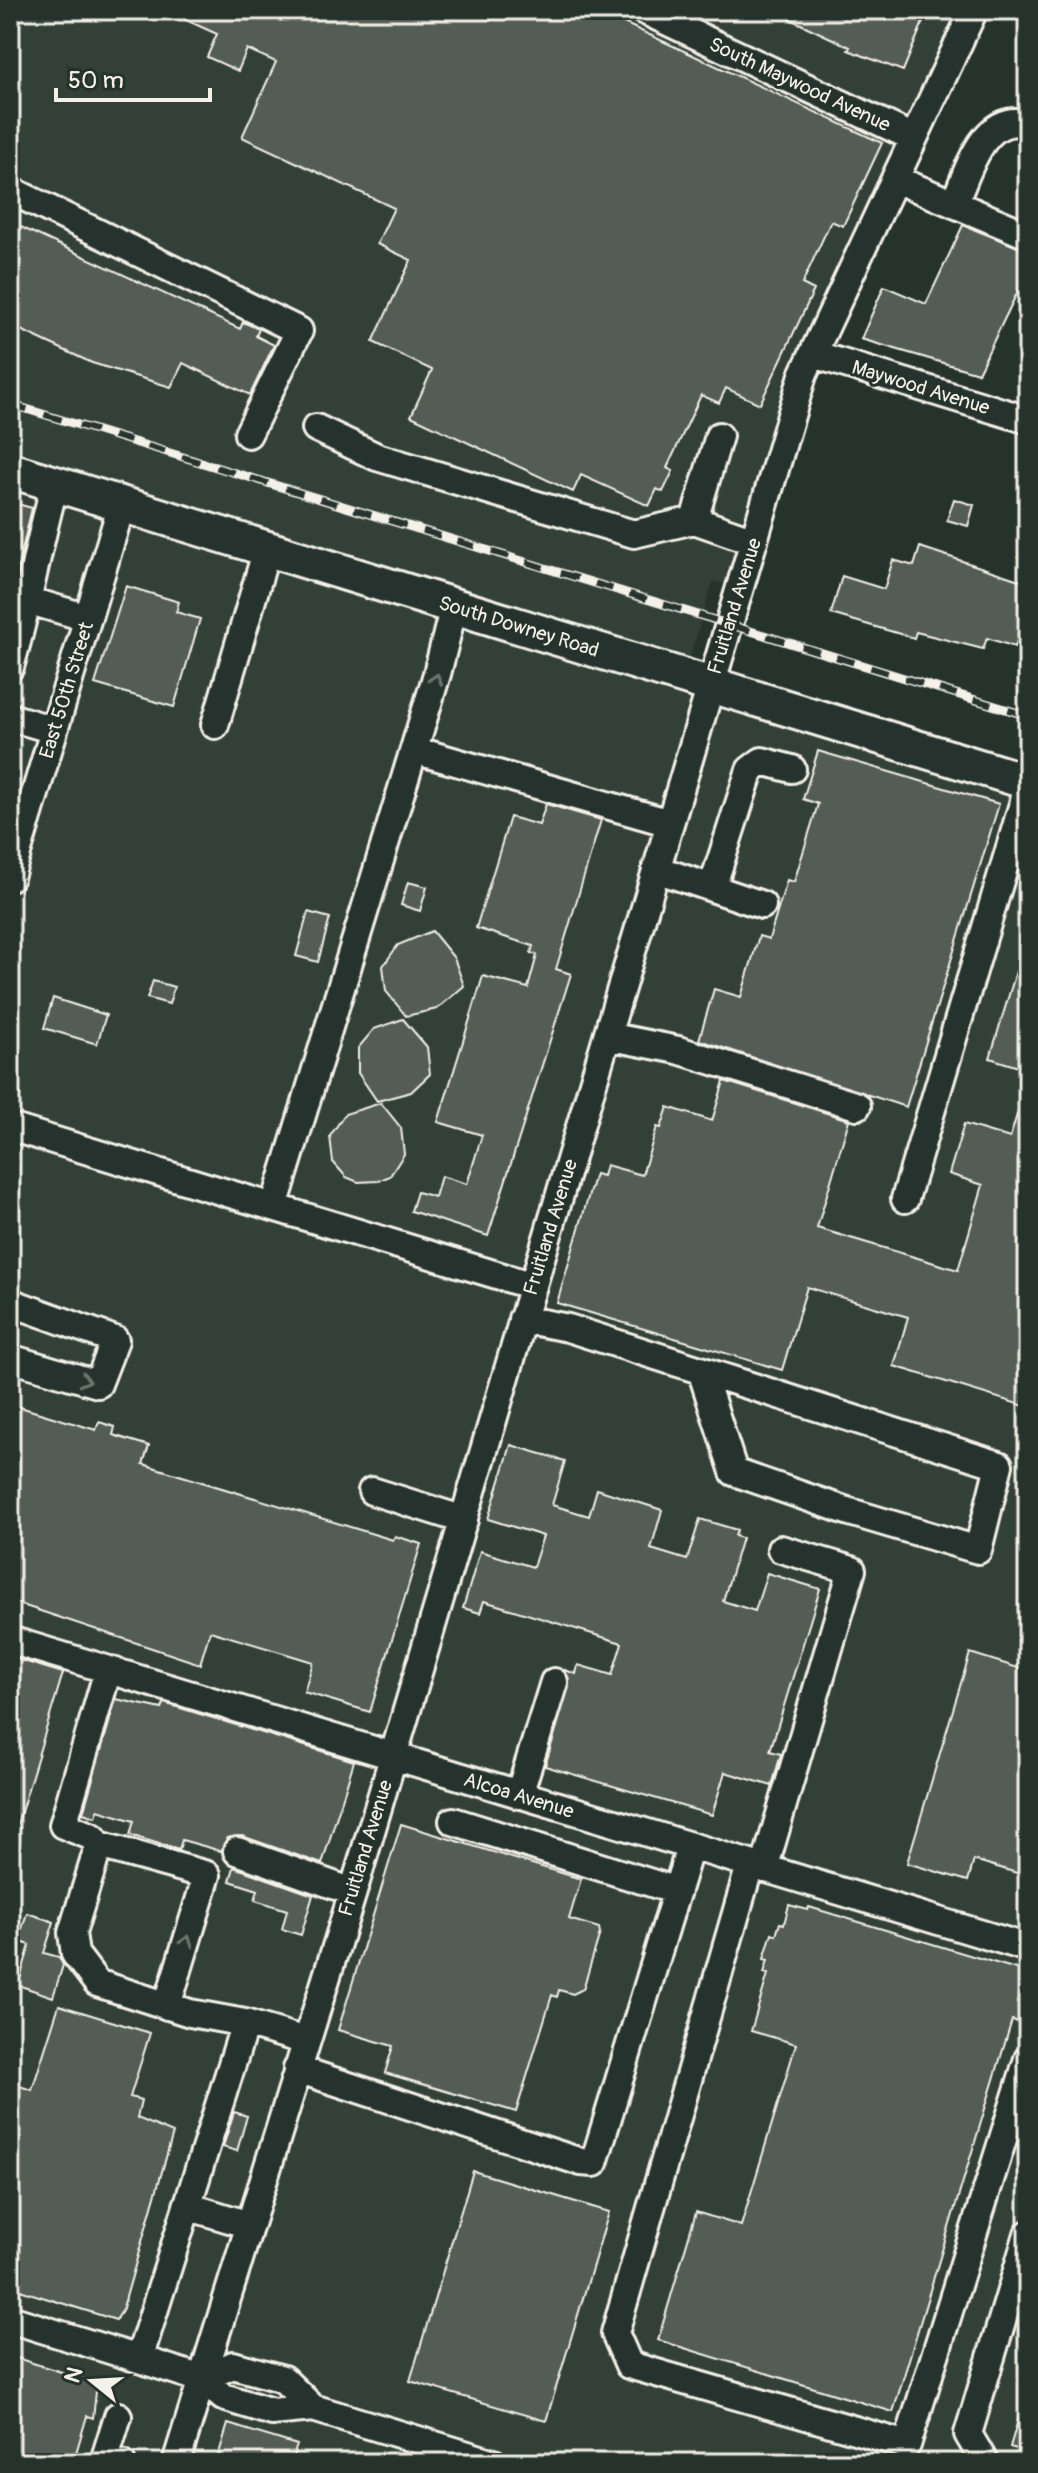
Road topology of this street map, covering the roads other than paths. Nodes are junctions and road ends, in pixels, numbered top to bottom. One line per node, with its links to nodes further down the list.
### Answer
1 (643, 10): 4 (street, South Maywood Avenue)
2 (974, 10): 4 (street, Fruitland Avenue)
3 (1028, 124): 7 (street)
4 (914, 138): 5 (street, Fruitland Avenue)
5 (895, 179): 7 (street); 9 (street, Fruitland Avenue)
6 (10, 190): 12 (street)
7 (954, 204): 8 (street)
8 (1028, 235)
9 (813, 354): 10 (street, Maywood Avenue); 18 (street, Fruitland Avenue)
10 (1026, 412)
11 (316, 428): 17 (street)
12 (248, 434)
13 (719, 436): 17 (street)
14 (10, 470): 15 (main road, South Downey Road)
15 (55, 484): 16 (main road, South Downey Road); 20 (street)
16 (122, 504): 19 (main road, South Downey Road); 22 (street, East 50th Street)
17 (694, 520): 18 (street)
18 (754, 541): 24 (street, Fruitland Avenue)
19 (267, 549): 21 (main road, South Downey Road); 26 (street)
20 (30, 601): 22 (street); 23 (street)
21 (454, 606): 24 (main road, South Downey Road); 28 (street, one-way to 21)
22 (88, 618): 27 (street, East 50th Street)
23 (10, 667)
24 (710, 684): 30 (main road, South Downey Road); 31 (street, Fruitland Avenue)
25 (10, 717): 27 (street)
26 (215, 725)
27 (54, 730): 33 (street, East 50th Street)
28 (414, 750): 31 (street); 40 (street)
29 (792, 769): 34 (street)
30 (1028, 785): 39 (street)
31 (670, 823): 32 (street, Fruitland Avenue)
32 (656, 869): 34 (street); 36 (street, Fruitland Avenue)
33 (10, 877)
34 (712, 888): 35 (street)
35 (762, 905)
36 (607, 1036): 37 (street); 41 (street, Fruitland Avenue)
37 (857, 1106)
38 (10, 1127): 40 (street)
39 (905, 1199)
40 (274, 1207): 41 (street)
41 (533, 1286): 43 (street, Fruitland Avenue)
42 (10, 1302): 44 (street, one-way to 42)
43 (522, 1319): 45 (street); 47 (street, Fruitland Avenue)
44 (10, 1358)
45 (702, 1373): 45 (street)
46 (372, 1491): 47 (street)
47 (464, 1520): 52 (street, Fruitland Avenue)
48 (781, 1549): 58 (street)
49 (10, 1640): 50 (street, Alcoa Avenue)
50 (108, 1670): 52 (street, Alcoa Avenue); 55 (street)
51 (554, 1682): 53 (street)
52 (392, 1757): 53 (street, Alcoa Avenue); 60 (street, Fruitland Avenue)
53 (519, 1795): 56 (street, Alcoa Avenue)
54 (453, 1821): 59 (street)
55 (99, 1845): 62 (street); 62 (street, one-way to 55)
56 (690, 1847): 58 (street, Alcoa Avenue); 59 (street)
57 (237, 1851): 60 (street)
58 (757, 1867): 61 (street, Alcoa Avenue); 65 (street)
59 (677, 1891): 66 (street)
60 (353, 1892): 64 (street, Fruitland Avenue)
61 (1028, 1948)
62 (167, 2006): 63 (street)
63 (245, 2023): 64 (street); 67 (street)
64 (306, 2041): 66 (street, Fruitland Avenue)
65 (1028, 2059)
66 (297, 2069): 68 (street, Fruitland Avenue)
67 (187, 2206): 68 (street); 71 (street)
68 (249, 2225): 72 (street, Fruitland Avenue)
69 (1028, 2234): 78 (street)
70 (10, 2319): 71 (street)
71 (139, 2359): 72 (street)
72 (202, 2379): 73 (street); 73 (street); 76 (street, Fruitland Avenue)
73 (313, 2408): 77 (street)
74 (118, 2416): 75 (street)
75 (122, 2463)
76 (176, 2463)
77 (494, 2463)
78 (985, 2463)

